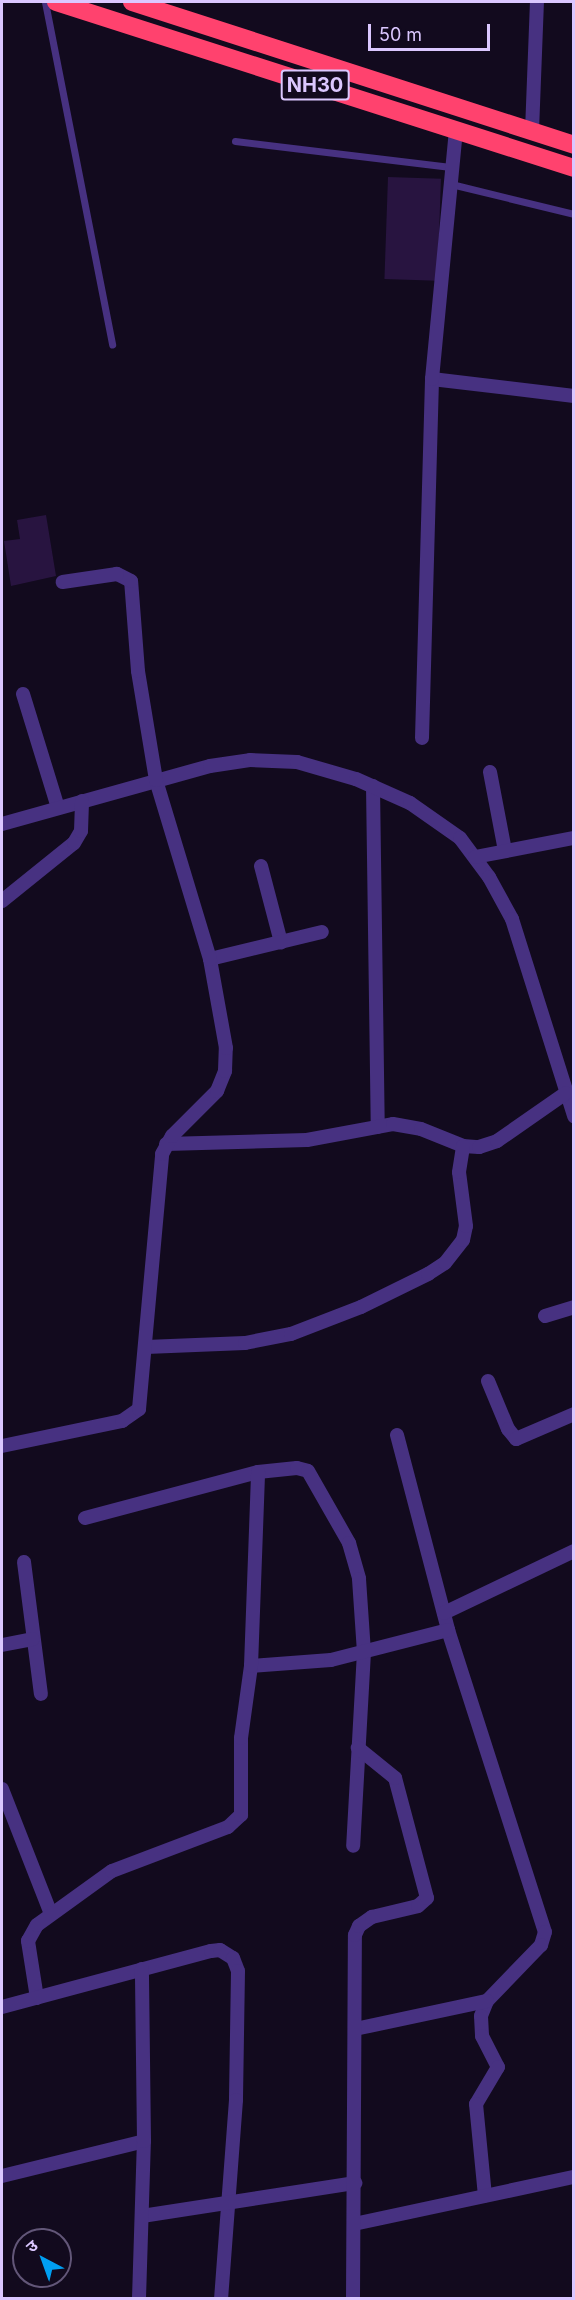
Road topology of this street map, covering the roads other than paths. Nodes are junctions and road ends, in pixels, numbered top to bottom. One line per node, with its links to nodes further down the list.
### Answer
1 (45, 2): 14 (lane)
2 (56, 2): 6 (highway, NH30)
3 (132, 2): 5 (highway, NH30)
4 (537, 2): 7 (street)
5 (168, 7): 7 (highway, NH30)
6 (456, 130): 10 (street); 11 (highway, NH30)
7 (532, 131): 9 (highway, NH30)
8 (235, 141): 10 (lane)
9 (573, 145)
10 (450, 167): 12 (street)
11 (573, 168)
12 (448, 184): 13 (lane); 15 (street)
13 (573, 214)
14 (112, 345)
15 (432, 380): 16 (street); 19 (street)
16 (573, 396)
17 (63, 582): 21 (street)
18 (23, 694): 24 (street)
19 (422, 738)
20 (489, 772): 27 (street)
21 (156, 780): 22 (street); 23 (street); 33 (street)
22 (374, 786): 28 (street); 36 (street)
23 (82, 801): 24 (street); 30 (street)
24 (58, 808): 25 (street)
25 (2, 824)
26 (573, 838): 27 (street)
27 (505, 851): 28 (street)
28 (475, 857): 34 (street)
29 (261, 866): 32 (street)
30 (2, 901)
31 (322, 932): 32 (street)
32 (281, 942): 33 (street)
33 (210, 959): 37 (street)
34 (566, 1093): 35 (street); 38 (street)
35 (573, 1116)
36 (378, 1127): 37 (street); 38 (street)
37 (166, 1144): 41 (street)
38 (464, 1146): 41 (street)
39 (573, 1307): 40 (street)
40 (546, 1316)
41 (146, 1347): 45 (street)
42 (488, 1381): 43 (street)
43 (573, 1414)
44 (397, 1436): 50 (street)
45 (2, 1446)
46 (258, 1472): 47 (street); 54 (street); 55 (street)
47 (85, 1518)
48 (573, 1551): 50 (street)
49 (24, 1562): 52 (street)
50 (444, 1613): 51 (street)
51 (448, 1630): 54 (street); 63 (street)
52 (32, 1639): 53 (street); 56 (street)
53 (2, 1645)
54 (364, 1652): 55 (street); 57 (street)
55 (252, 1666): 60 (street)
56 (41, 1694)
57 (358, 1748): 59 (street); 65 (street)
58 (2, 1790): 60 (street)
59 (352, 1846)
60 (51, 1914): 62 (street)
61 (142, 1970): 62 (street); 66 (street); 71 (street)
62 (37, 1998): 64 (street)
63 (487, 2001): 65 (street); 70 (street)
64 (2, 2007)
65 (355, 2029): 69 (street)
66 (144, 2142): 67 (street); 72 (street)
67 (2, 2176)
68 (573, 2177): 70 (street)
69 (355, 2183): 71 (street); 73 (street)
70 (485, 2196): 73 (street)
71 (231, 2204): 72 (street); 75 (street)
72 (142, 2216): 74 (street)
73 (354, 2224): 76 (street)
74 (139, 2298)
75 (221, 2298)
76 (353, 2298)

